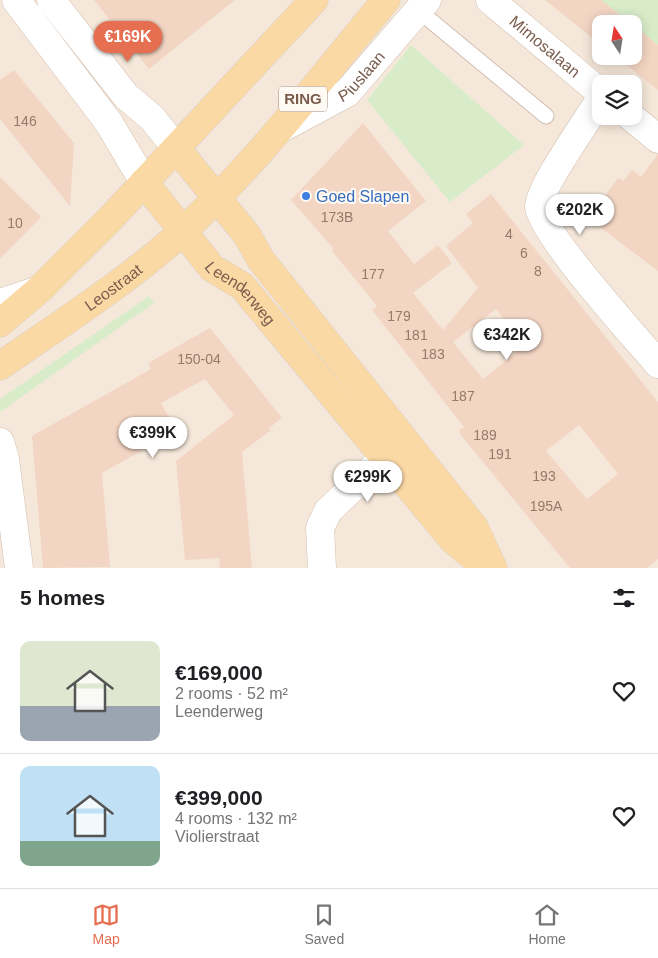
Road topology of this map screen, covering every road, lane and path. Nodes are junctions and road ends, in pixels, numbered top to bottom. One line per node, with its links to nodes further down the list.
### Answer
1 (16, 0): 14 (street, Leenderweg)
2 (51, 0): 13 (street, Leenderweg)
3 (314, 0): 13 (main road)
4 (386, 0): 11 (main road, Piuslaan / RING)
5 (490, 0): 7 (street, Mimosalaan)
6 (422, 5): 9 (lane); 11 (street, Piuslaan)
7 (592, 85)
8 (592, 112): 20 (street)
9 (546, 116)
10 (641, 125): 12 (street)
11 (276, 130): 15 (main road, Piuslaan / RING)
12 (658, 139)
13 (176, 148): 14 (main road); 15 (main road, Leenderweg)
14 (144, 182): 16 (main road, Leenderweg); 17 (main road)
15 (217, 197): 16 (main road, Leostraat / RING); 27 (main road, Leenderweg)
16 (182, 232): 21 (main road, Leostraat / RING); 23 (main road, Leenderweg)
17 (38, 290): 18 (street); 19 (main road)
18 (0, 303)
19 (0, 323)
20 (658, 364)
21 (0, 366)
22 (0, 442): 24 (street)
23 (385, 457): 25 (street); 26 (main road, Leenderweg)
24 (19, 568)
25 (322, 568)
26 (487, 568)
27 (494, 568)

